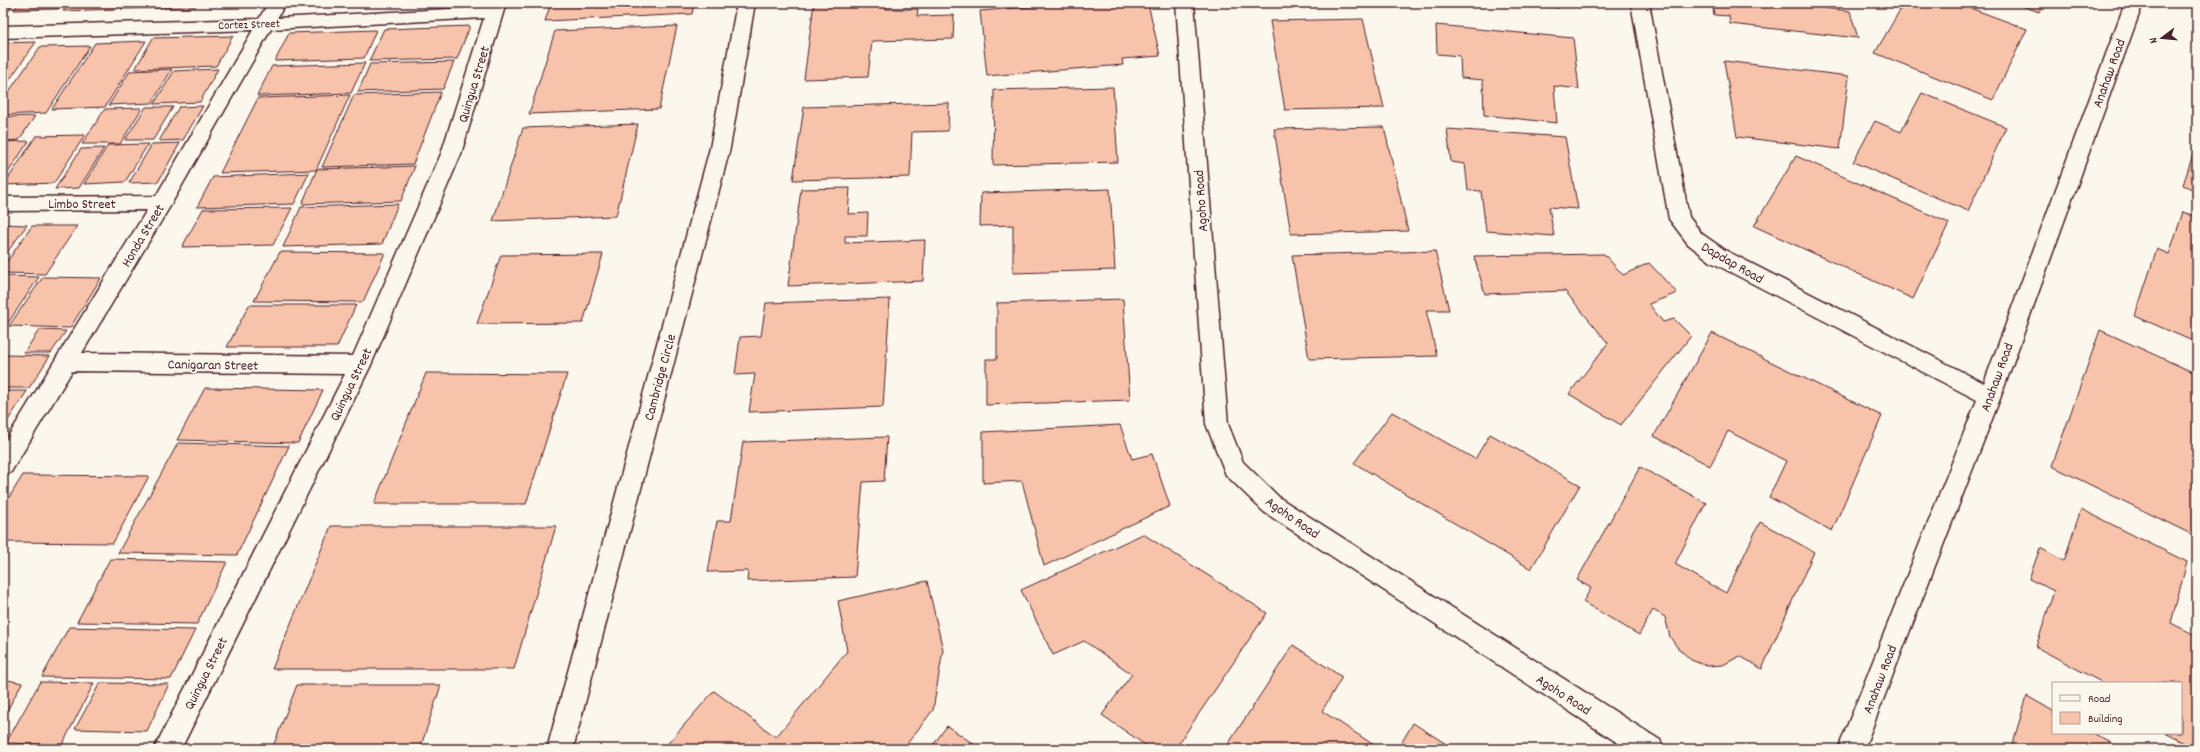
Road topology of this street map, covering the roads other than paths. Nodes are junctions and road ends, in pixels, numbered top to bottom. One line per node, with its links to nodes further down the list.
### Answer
1 (277, 3): 7 (street, Honda Street)
2 (746, 3): 16 (street, Cambridge Circle)
3 (1185, 3): 17 (street, Agoho Road)
4 (1640, 3): 13 (street, Dapdap Road)
5 (2134, 3): 13 (street, Anahaw Road)
6 (496, 7): 7 (street, Cortez Street); 12 (street, Quingua Street)
7 (267, 24): 8 (street, Cortez Street); 9 (street, Honda Street)
8 (3, 32)
9 (162, 203): 10 (street, Limbo Street); 11 (street, Honda Street)
10 (3, 204)
11 (67, 362): 12 (street, Canigaran Street); 14 (street, Honda Street)
12 (360, 365): 15 (street, Quingua Street)
13 (1990, 396): 18 (street, Anahaw Road)
14 (3, 465)
15 (167, 749)
16 (560, 749)
17 (1651, 749)
18 (1851, 749)

